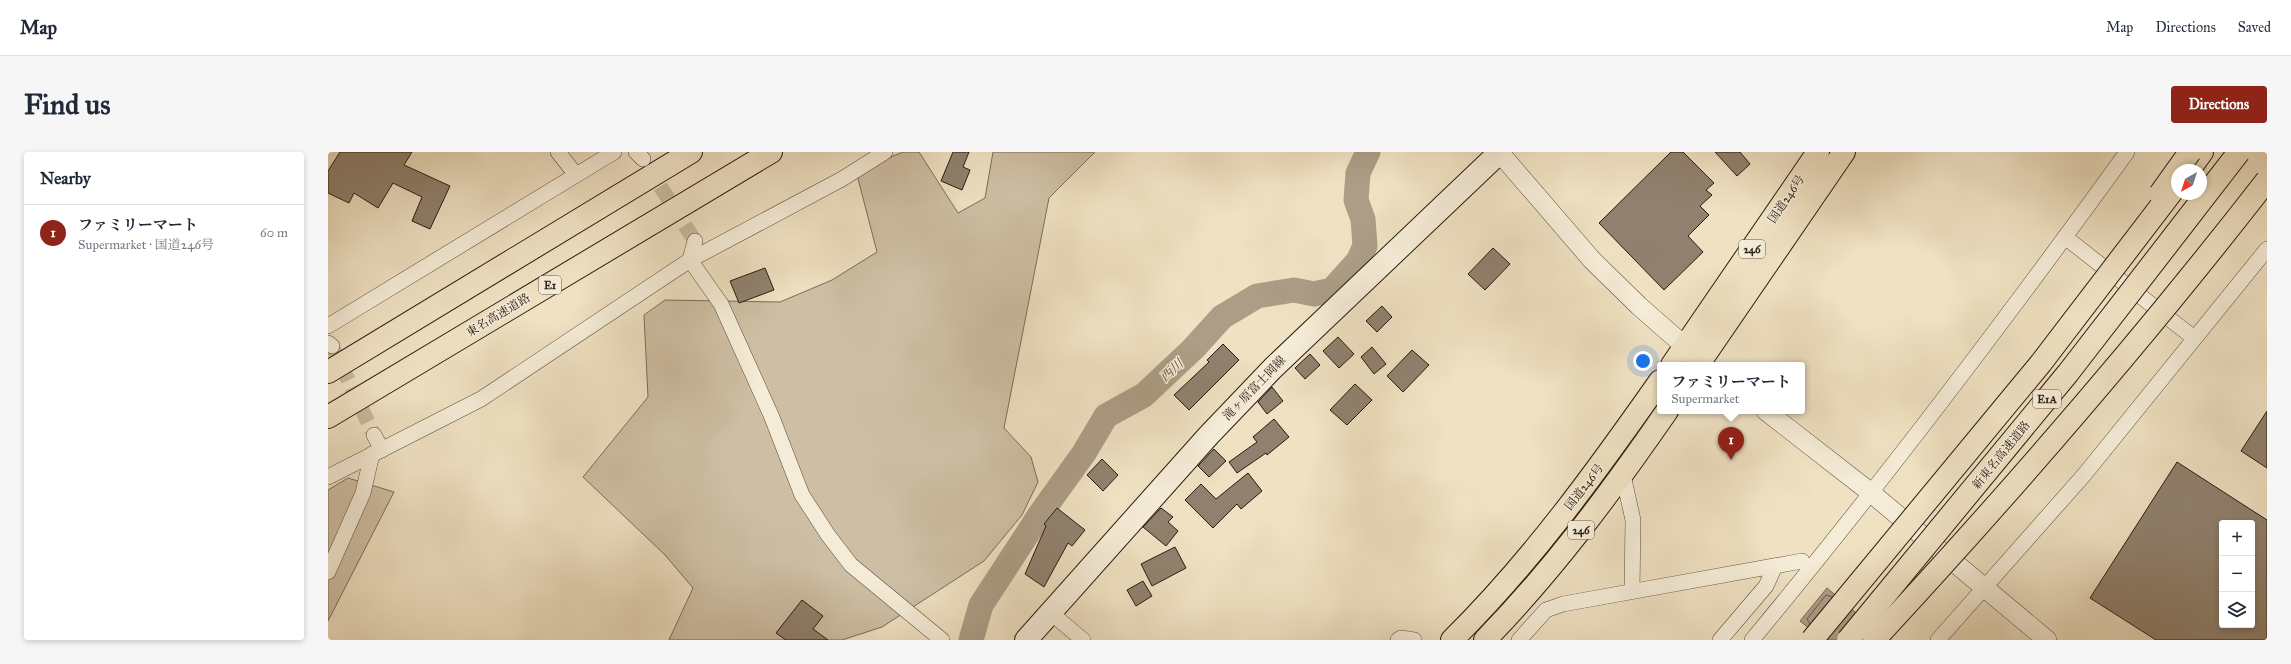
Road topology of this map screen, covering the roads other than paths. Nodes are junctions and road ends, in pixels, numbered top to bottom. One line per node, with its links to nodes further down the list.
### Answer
1 (558, 152): 14 (street)
2 (614, 152): 14 (street)
3 (691, 152): 28 (highway)
4 (771, 152): 32 (highway, 東名高速道路 / E1)
5 (885, 152): 20 (street)
6 (1499, 152): 23 (street); 43 (main road, 滝ヶ原富士岡線)
7 (1818, 152): 23 (highway, 国道246号 / 246)
8 (1844, 152): 26 (highway, 国道246号 / 246)
9 (2127, 152): 17 (street)
10 (2190, 152): 27 (highway, bridge)
11 (2202, 152): 13 (highway)
12 (2239, 152): 55 (highway, 新東名高速道路 / E1A, bridge)
13 (2193, 164)
14 (576, 175): 21 (street)
15 (2267, 180): 56 (highway, bridge)
16 (2171, 193): 27 (highway, E1A, bridge)
17 (2065, 237): 22 (street); 37 (street)
18 (695, 241): 20 (street)
19 (2267, 249): 22 (street)
20 (690, 260): 34 (street); 44 (street)
21 (328, 326)
22 (2194, 338): 41 (street)
23 (1685, 346): 24 (highway, 国道246号 / 246); 25 (street)
24 (1674, 362)
25 (1700, 362)
26 (1703, 362)
27 (2041, 364): 54 (highway, E1A, bridge)
28 (328, 372)
29 (1657, 385): 50 (highway, 国道246号 / 246)
30 (1665, 414): 35 (highway, 国道246号 / 246)
31 (1770, 414): 37 (street)
32 (328, 417)
33 (374, 435): 34 (street)
34 (377, 452): 36 (street); 40 (street)
35 (1623, 475): 42 (street); 51 (highway, 国道246号 / 246)
36 (328, 477)
37 (1870, 492): 41 (street); 53 (street)
38 (1802, 561): 39 (street)
39 (1775, 566): 42 (street); 52 (street)
40 (328, 572)
41 (1985, 586): 57 (street); 58 (street)
42 (1632, 591): 45 (street)
43 (1051, 613): 46 (main road, 滝ヶ原富士岡線); 47 (street)
44 (934, 637)
45 (1520, 639)
46 (1026, 640)
47 (1083, 640)
48 (1398, 640): 49 (street)
49 (1414, 640)
50 (1452, 640)
51 (1485, 640)
52 (1720, 640)
53 (1752, 640)
54 (1812, 640)
55 (1848, 640)
56 (1874, 640)
57 (1938, 640)
58 (2047, 640)

